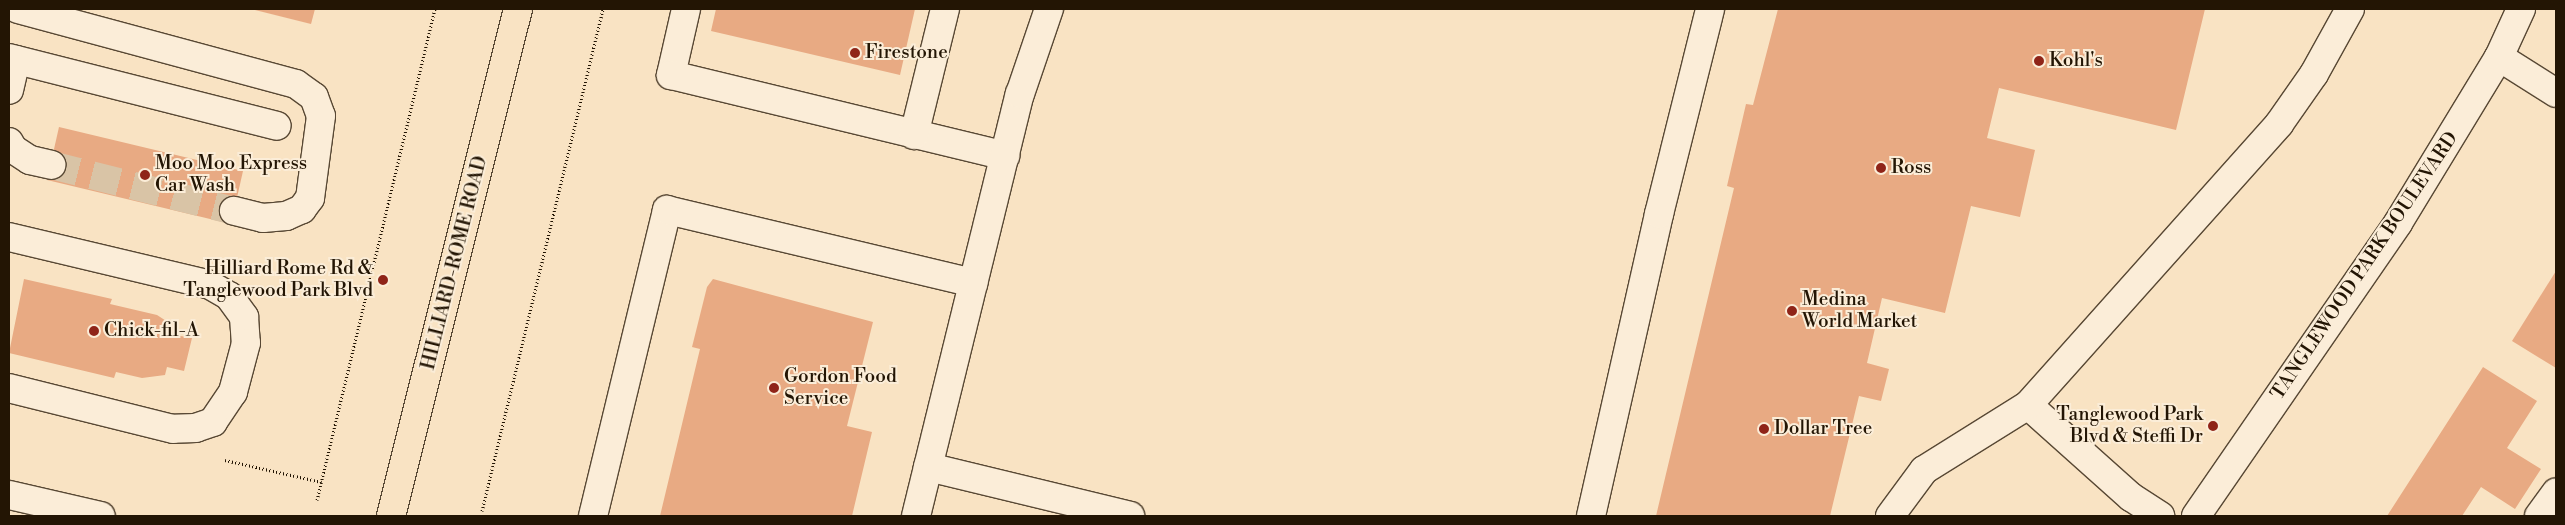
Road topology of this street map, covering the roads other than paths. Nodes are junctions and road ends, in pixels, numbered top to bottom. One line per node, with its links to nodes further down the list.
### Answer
1 (18, 9): 18 (street)
2 (518, 9): 27 (main road, HILLIARD-ROME ROAD)
3 (686, 9): 14 (street)
4 (945, 9): 14 (street)
5 (1049, 9): 16 (street)
6 (1710, 9): 31 (street)
7 (2350, 9): 22 (street)
8 (2521, 9): 9 (street, TANGLEWOOD PARK BOULEVARD)
9 (2499, 57): 12 (street); 34 (street, TANGLEWOOD PARK BOULEVARD)
10 (12, 59): 11 (street); 13 (street)
11 (9, 90)
12 (2556, 93)
13 (277, 126)
14 (914, 134): 16 (street)
15 (9, 142): 17 (street)
16 (1005, 156): 20 (street)
17 (51, 165)
18 (234, 211)
19 (9, 237): 21 (street)
20 (974, 283): 23 (street); 28 (street)
21 (9, 388)
22 (2028, 405): 32 (street); 33 (street)
23 (928, 467): 29 (street); 30 (street)
24 (2556, 493): 35 (street)
25 (9, 495): 26 (street)
26 (102, 516)
27 (391, 516)
28 (593, 516)
29 (916, 516)
30 (1130, 516)
31 (1591, 516)
32 (1890, 516)
33 (2160, 516)
34 (2196, 516)
35 (2539, 516)

